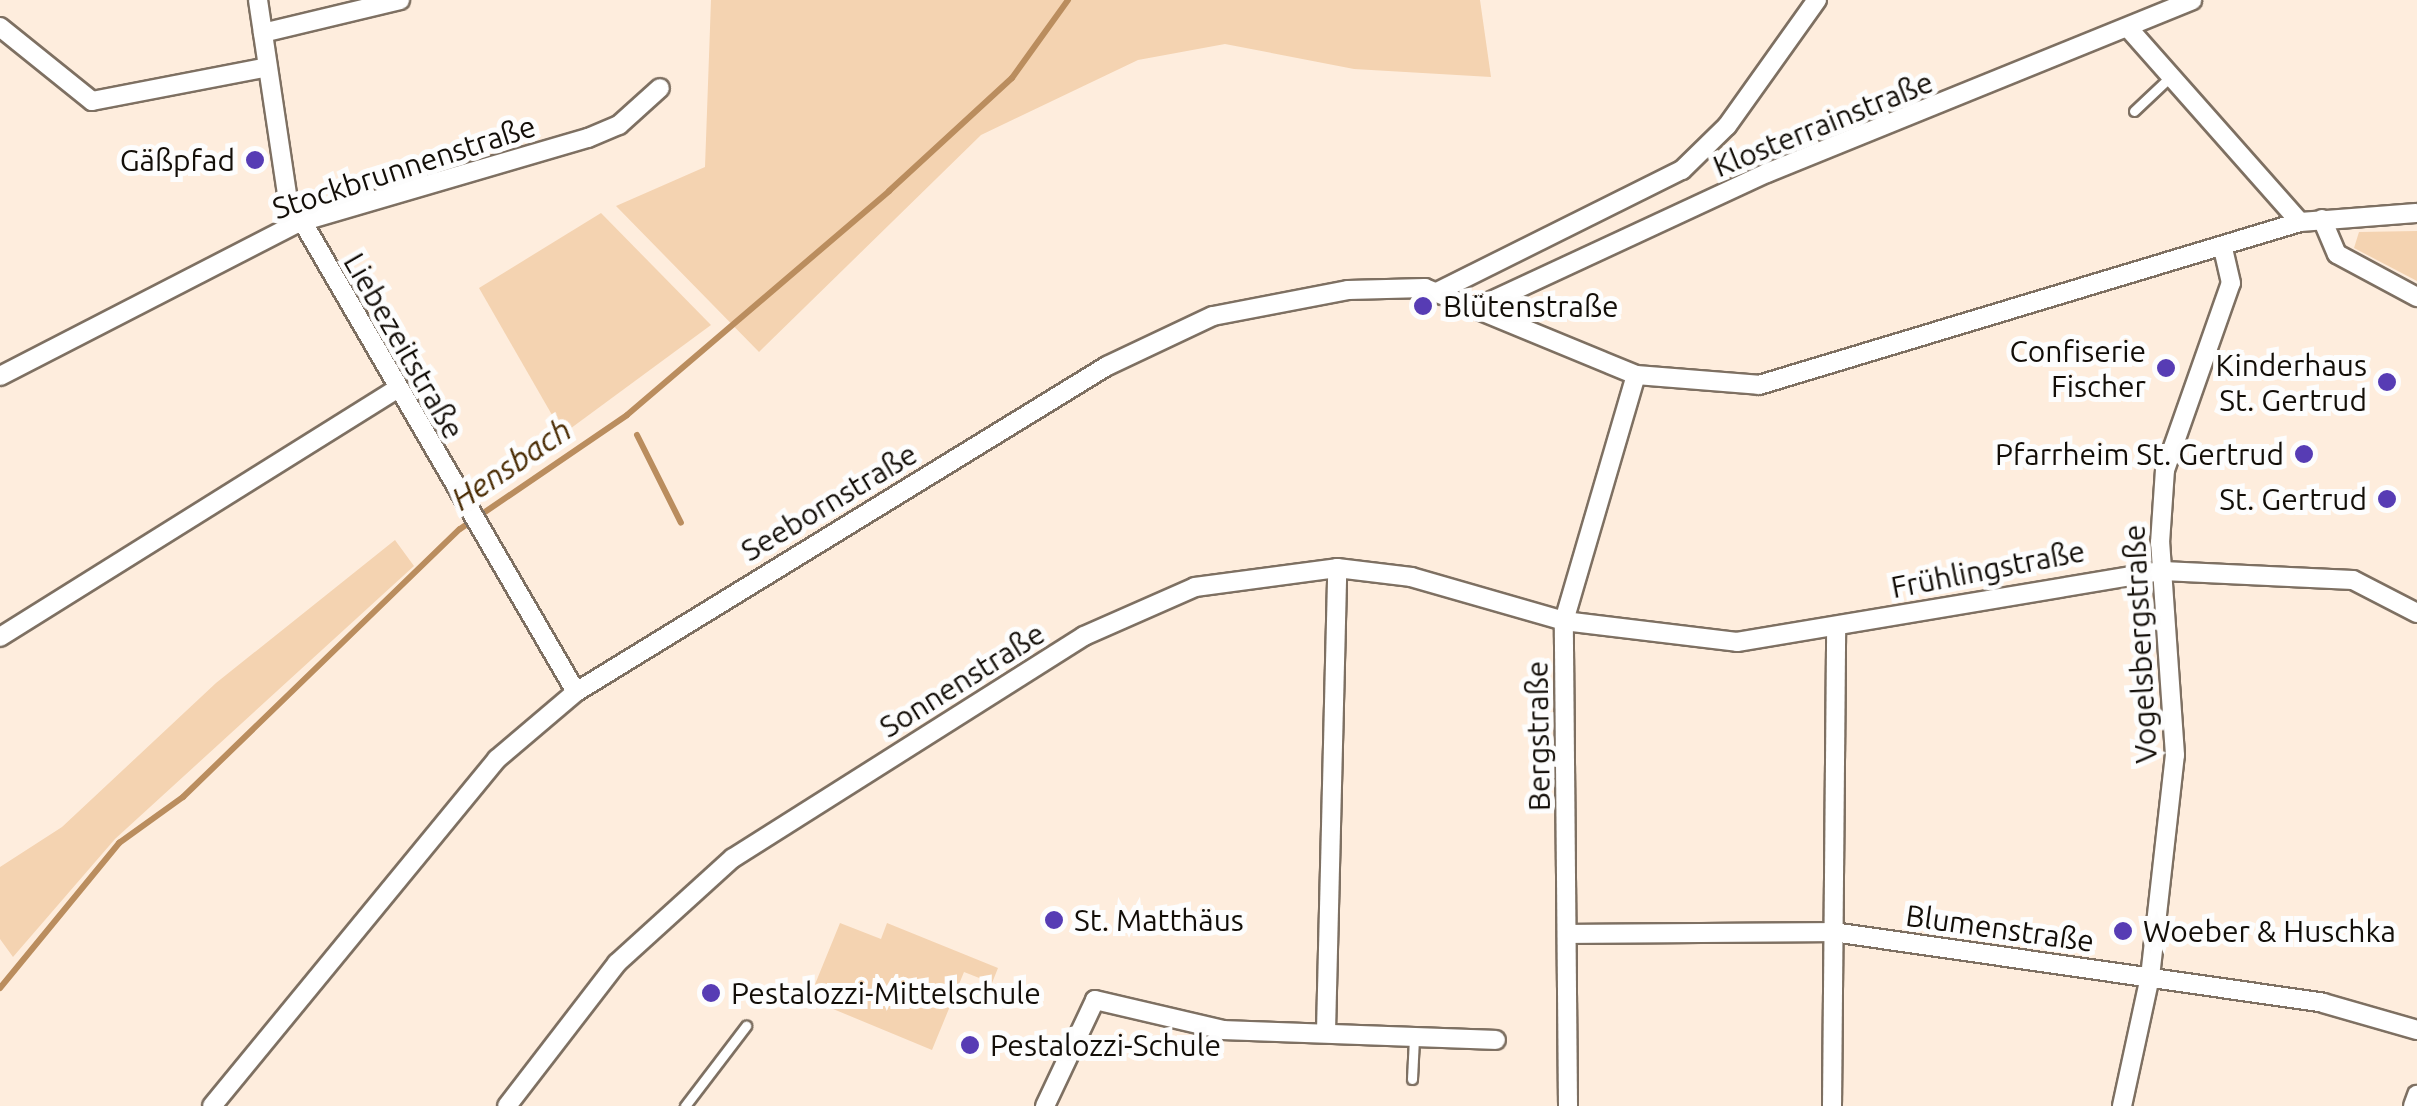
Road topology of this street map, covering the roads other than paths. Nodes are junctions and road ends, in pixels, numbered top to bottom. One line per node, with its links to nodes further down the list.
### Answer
1 (258, 0): 7 (street, Liebezeitstraße)
2 (400, 0): 7 (street)
3 (1817, 0): 17 (street)
4 (2192, 0): 6 (street, Klosterrainstraße)
5 (0, 27): 8 (street)
6 (2130, 30): 9 (street); 19 (street, Klosterrainstraße)
7 (263, 33): 8 (street, Liebezeitstraße)
8 (264, 68): 14 (street, Liebezeitstraße)
9 (2172, 75): 11 (lane); 15 (street)
10 (660, 88): 14 (street, Stockbrunnenstraße)
11 (2134, 111)
12 (2417, 213): 13 (street)
13 (2322, 219): 15 (street); 18 (street)
14 (300, 222): 21 (street, Stockbrunnenstraße); 22 (street, Liebezeitstraße)
15 (2300, 222): 16 (street)
16 (2223, 248): 20 (street); 24 (street, Vogelsbergstraße)
17 (1439, 291): 19 (street, Seebornstraße); 29 (street, Seebornstraße)
18 (2417, 297)
19 (1478, 307): 20 (street, Seebornstraße)
20 (1636, 374): 26 (street, Bergstraße)
21 (0, 376)
22 (398, 388): 28 (street); 29 (street, Liebezeitstraße)
23 (1338, 568): 26 (street, Sonnenstraße); 35 (street); 41 (street, Sonnenstraße)
24 (2163, 571): 25 (street, Frühlingstraße); 27 (street, Frühlingstraße); 32 (street, Vogelsbergstraße)
25 (2417, 613)
26 (1564, 621): 27 (street, Frühlingstraße); 31 (street, Bergstraße)
27 (1836, 627): 30 (street)
28 (0, 637)
29 (576, 692): 40 (street, Seebornstraße)
30 (1833, 932): 31 (street, Blumenstraße); 32 (street, Blumenstraße); 45 (street)
31 (1568, 934): 44 (street, Bergstraße)
32 (2150, 977): 34 (street, Blumenstraße); 46 (street, Vogelsbergstraße)
33 (746, 1026): 42 (lane)
34 (2417, 1030)
35 (1326, 1031): 36 (street); 43 (street)
36 (1414, 1035): 37 (street); 38 (lane)
37 (1496, 1040)
38 (1412, 1079)
39 (2417, 1095): 47 (street)
40 (212, 1106)
41 (507, 1106)
42 (686, 1106)
43 (1045, 1106)
44 (1568, 1106)
45 (1832, 1106)
46 (2122, 1106)
47 (2413, 1106)

